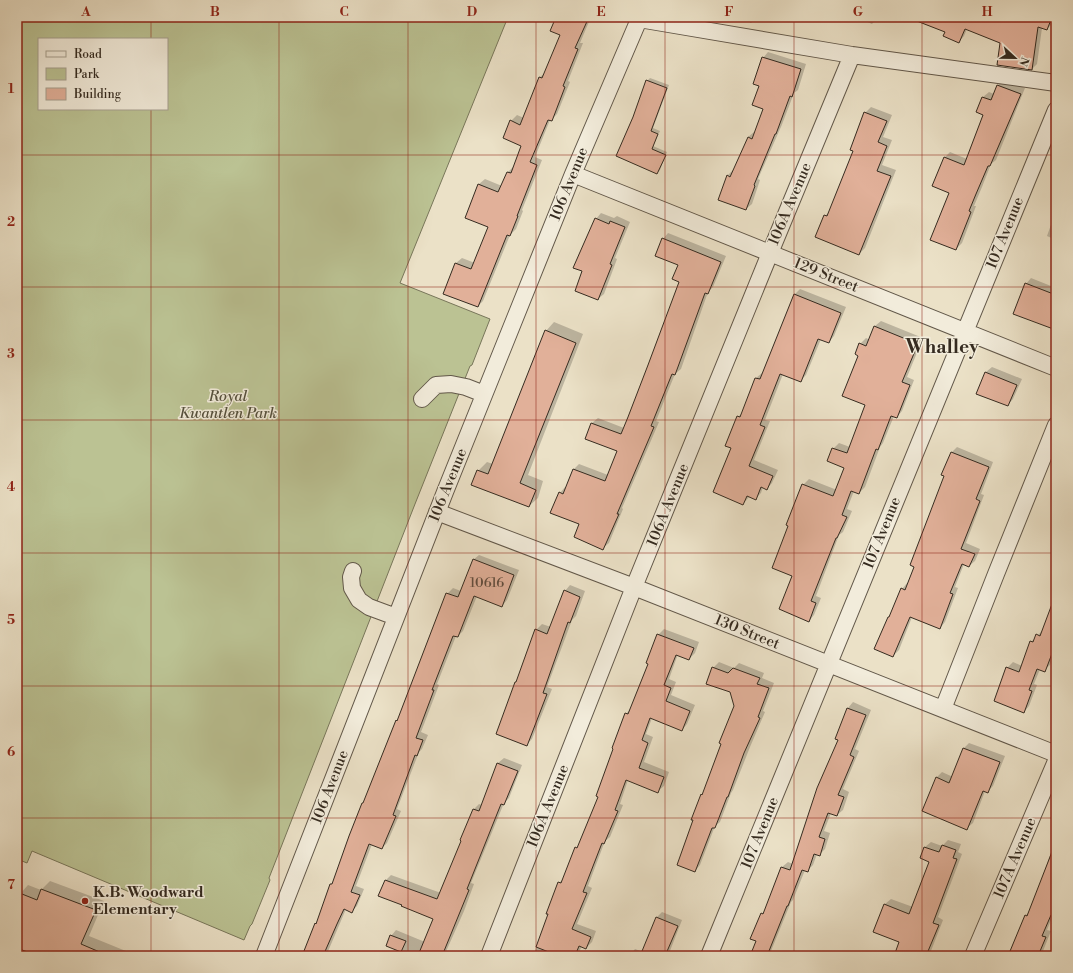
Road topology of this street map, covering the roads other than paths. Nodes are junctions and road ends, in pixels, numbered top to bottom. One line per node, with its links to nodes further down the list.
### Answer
1 (640, 18): 2 (street); 5 (street, 106 Avenue)
2 (852, 55): 3 (street); 6 (street, 106A Avenue)
3 (1056, 83)
4 (1056, 110): 7 (street, 107 Avenue)
5 (573, 174): 6 (street, 129 Street); 9 (street, 106 Avenue)
6 (770, 253): 7 (street, 129 Street); 14 (street, 106A Avenue)
7 (964, 331): 8 (street, 129 Street); 16 (street, 107 Avenue)
8 (1056, 368)
9 (484, 394): 10 (street); 12 (street, 106 Avenue)
10 (422, 399)
11 (1056, 425): 17 (street)
12 (437, 512): 14 (street, 130 Street); 15 (street, 106 Avenue)
13 (353, 571): 15 (street)
14 (634, 588): 16 (street, 130 Street); 21 (street, 106A Avenue)
15 (396, 618): 20 (street, 106 Avenue)
16 (828, 664): 17 (street, 130 Street); 22 (street, 107 Avenue)
17 (943, 709): 18 (street, 130 Street)
18 (1056, 754)
19 (1056, 761): 23 (street, 107A Avenue)
20 (264, 956)
21 (489, 956)
22 (709, 956)
23 (973, 956)

